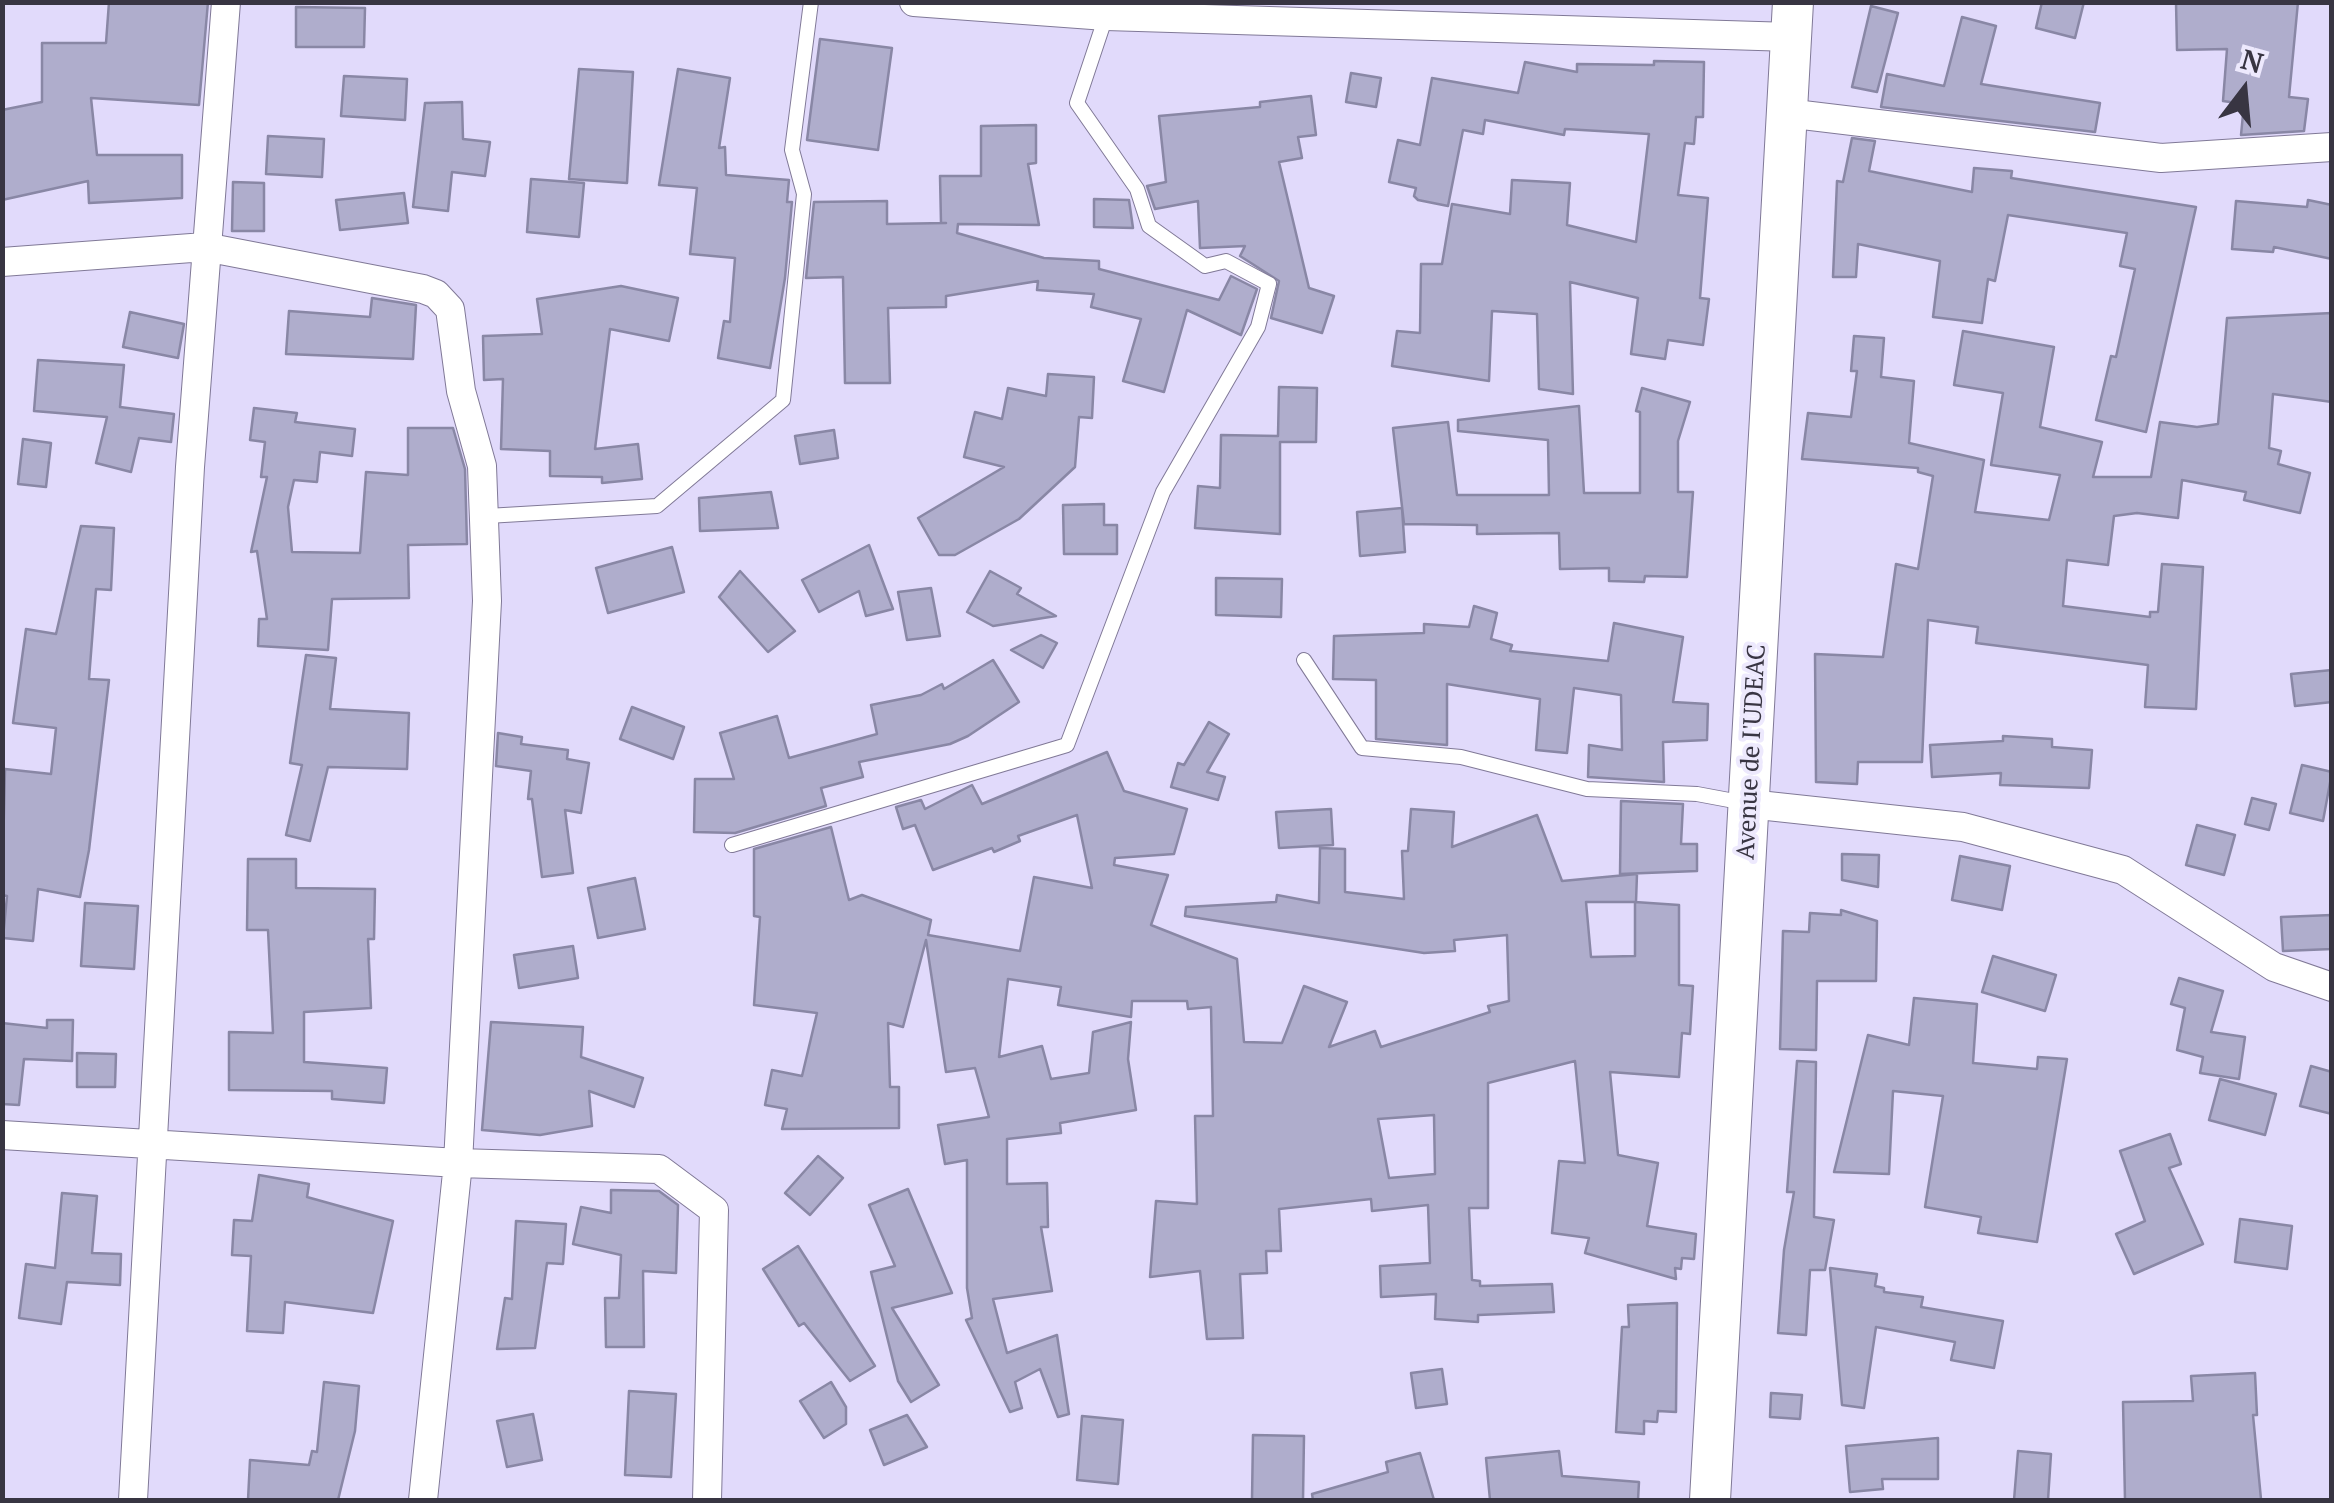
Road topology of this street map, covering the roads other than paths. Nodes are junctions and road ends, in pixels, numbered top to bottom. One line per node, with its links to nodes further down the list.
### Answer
1 (226, 2): 8 (street)
2 (811, 2): 10 (lane)
3 (914, 2): 4 (street)
4 (1106, 16): 5 (street); 13 (lane)
5 (1792, 20): 6 (main road, Avenue de I'UDEAC)
6 (1786, 113): 7 (street); 12 (main road, Avenue de I'UDEAC)
7 (2332, 147)
8 (206, 247): 9 (street); 10 (street); 16 (street)
9 (2, 262)
10 (486, 516): 17 (street)
11 (1304, 660): 12 (lane)
12 (1749, 804): 14 (street); 21 (main road, Avenue de I'UDEAC)
13 (732, 845)
14 (2332, 987)
15 (2, 1135): 16 (street)
16 (156, 1142): 17 (street); 18 (street)
17 (458, 1163): 19 (street); 20 (street)
18 (133, 1500)
19 (423, 1500)
20 (708, 1500)
21 (1710, 1500)

